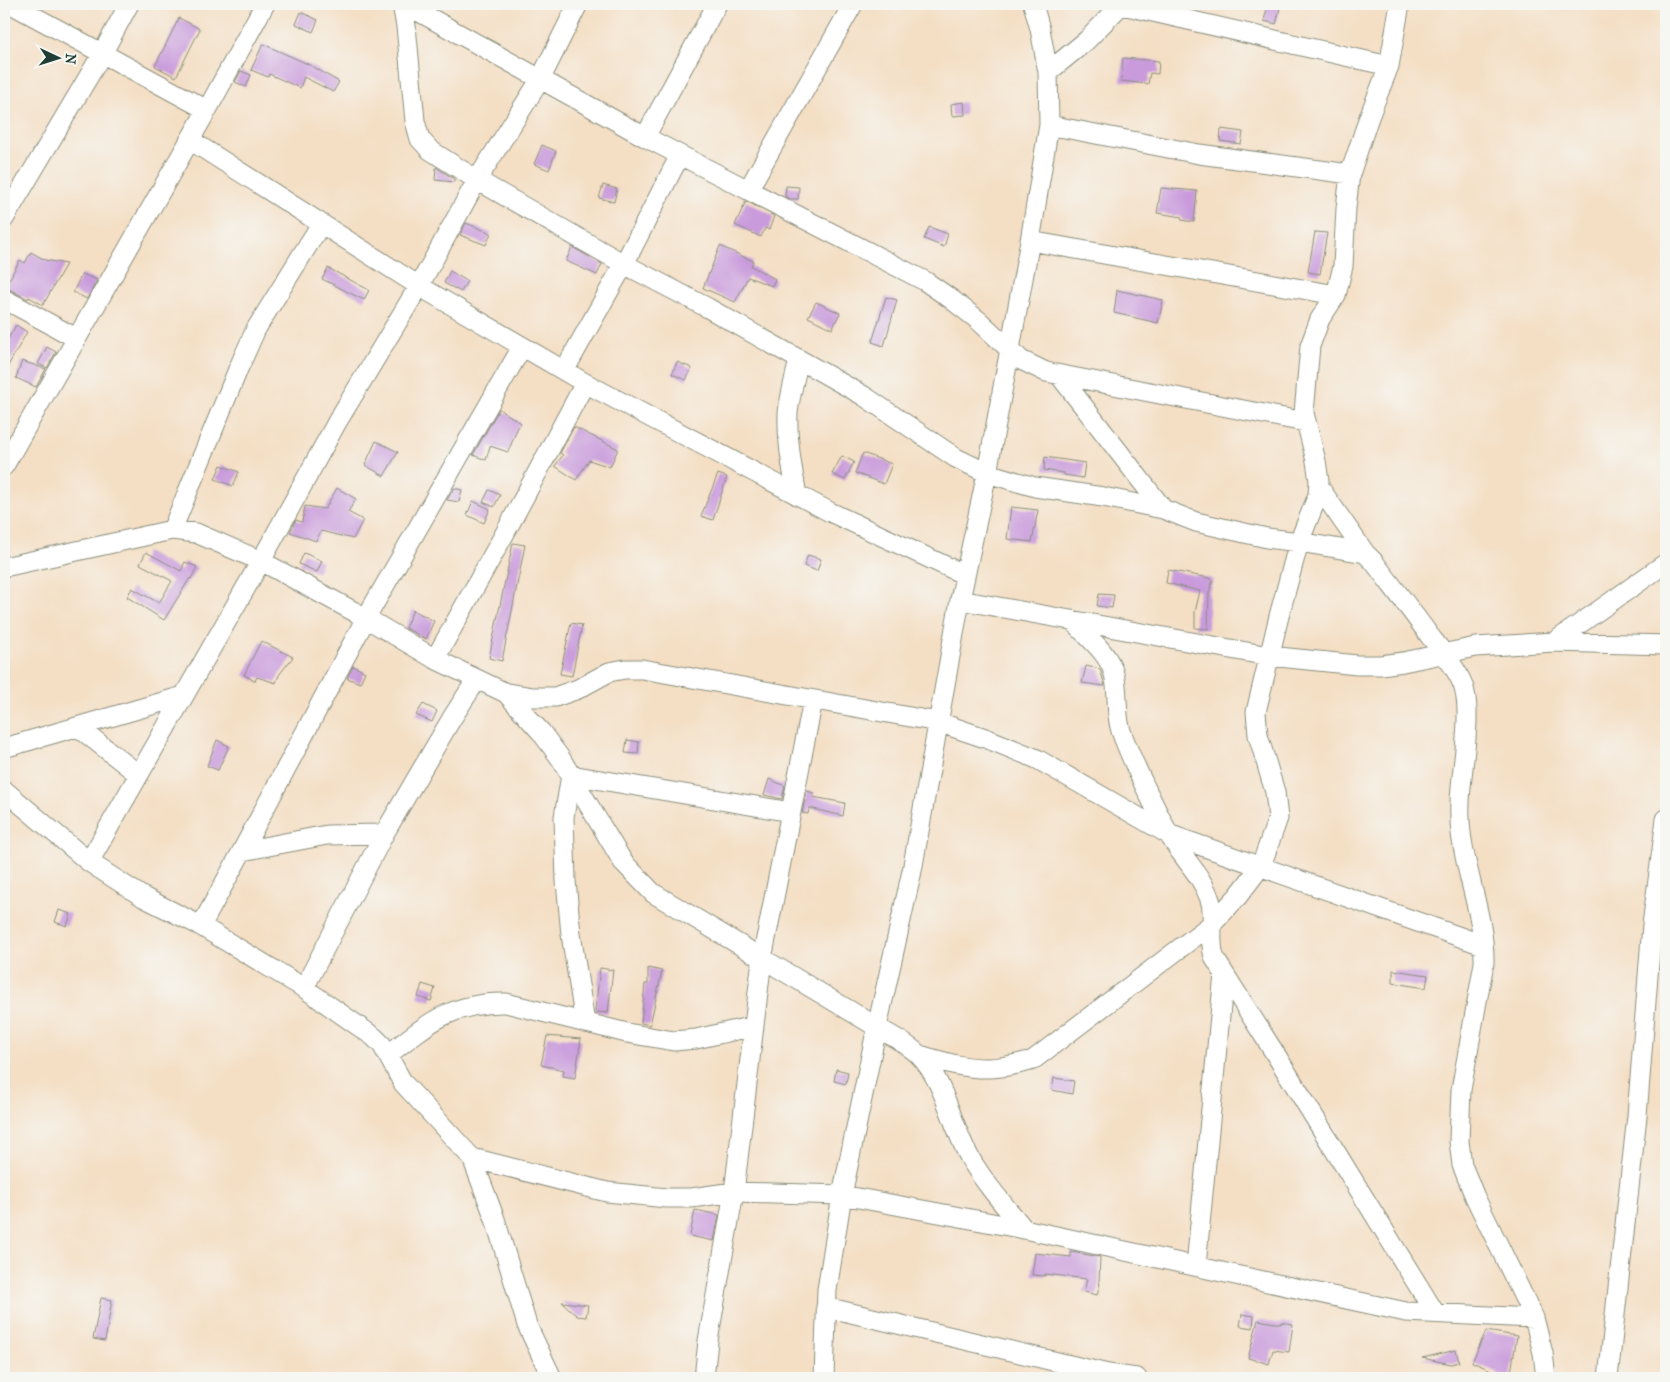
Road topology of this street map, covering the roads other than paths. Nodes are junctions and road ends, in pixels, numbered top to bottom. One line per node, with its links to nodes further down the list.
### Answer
1 (11, 4): 11 (street)
2 (129, 4): 11 (street)
3 (265, 4): 15 (street)
4 (403, 4): 14 (street); 21 (street)
5 (578, 4): 14 (street)
6 (717, 4): 17 (street)
7 (853, 4): 22 (street)
8 (1032, 4): 13 (street)
9 (1120, 4): 12 (street); 13 (street)
10 (1400, 4): 12 (street)
11 (102, 54): 15 (street); 23 (street)
12 (1389, 66): 20 (street)
13 (1048, 72): 16 (street)
14 (540, 80): 17 (street); 21 (street)
15 (207, 110): 18 (street)
16 (1049, 125): 20 (street); 25 (street)
17 (645, 137): 19 (street)
18 (190, 140): 24 (street); 30 (street)
19 (680, 155): 22 (street); 26 (street)
20 (1350, 174): 28 (street)
21 (477, 180): 26 (street); 27 (street)
22 (748, 190): 32 (street)
23 (4, 219)
24 (321, 224): 27 (street); 44 (street)
25 (1030, 241): 28 (street); 32 (street)
26 (624, 264): 33 (street); 34 (street)
27 (419, 286): 31 (street); 47 (street)
28 (1336, 295): 37 (street)
29 (4, 299): 30 (street)
30 (76, 338): 38 (street)
31 (522, 347): 34 (street); 52 (street)
32 (1010, 351): 35 (street); 40 (street)
33 (799, 360): 40 (street); 42 (street)
34 (564, 371): 36 (street)
35 (1060, 376): 37 (street); 43 (street)
36 (585, 383): 42 (street); 58 (street)
37 (1304, 422): 41 (street)
38 (9, 443): 39 (street)
39 (4, 466)
40 (987, 473): 43 (street); 50 (street)
41 (1319, 487): 45 (street); 46 (street)
42 (797, 495): 50 (street)
43 (1163, 509): 45 (street)
44 (172, 530): 47 (street); 49 (street)
45 (1299, 542): 46 (street); 57 (street)
46 (1365, 553): 56 (street)
47 (261, 561): 52 (street); 61 (street)
48 (1666, 563): 54 (street)
49 (4, 567)
50 (965, 575): 51 (street)
51 (960, 600): 53 (street); 63 (street)
52 (366, 618): 58 (street); 73 (street)
53 (1072, 620): 57 (street); 72 (street)
54 (1554, 642): 55 (street); 56 (street)
55 (1666, 645)
56 (1443, 653): 57 (street); 78 (street)
57 (1269, 656): 75 (street)
58 (435, 658): 59 (street)
59 (477, 679): 60 (street); 71 (street)
60 (506, 693): 62 (street); 67 (street)
61 (183, 696): 64 (street); 66 (street)
62 (813, 700): 63 (street); 69 (street)
63 (938, 722): 72 (street); 84 (street)
64 (78, 726): 65 (street); 66 (street)
65 (4, 748)
66 (138, 774): 74 (street)
67 (571, 776): 69 (street); 79 (street); 82 (street)
68 (4, 790): 74 (street)
69 (791, 812): 79 (street)
70 (1666, 818): 100 (street)
71 (384, 834): 73 (street); 81 (street)
72 (1168, 834): 75 (street); 76 (street)
73 (242, 852): 77 (street)
74 (88, 862): 77 (street)
75 (1261, 866): 76 (street); 78 (street)
76 (1213, 922): 80 (street); 85 (street)
77 (201, 926): 81 (street)
78 (1484, 945): 94 (street)
79 (762, 959): 83 (street); 84 (street)
80 (1224, 974): 91 (street); 93 (street)
81 (304, 988): 86 (street)
82 (585, 1023): 83 (street); 86 (street)
83 (754, 1026): 88 (street)
84 (877, 1027): 85 (street); 89 (street)
85 (919, 1055): 90 (street)
86 (388, 1056): 87 (street)
87 (472, 1158): 88 (street); 95 (street)
88 (734, 1192): 89 (street); 96 (street)
89 (842, 1195): 90 (street); 92 (street)
90 (1024, 1229): 91 (street)
91 (1196, 1266): 93 (street)
92 (826, 1307): 97 (street); 98 (street)
93 (1435, 1314): 94 (street)
94 (1534, 1318): 99 (street)
95 (552, 1378)
96 (704, 1378)
97 (824, 1378)
98 (1137, 1378)
99 (1546, 1378)
100 (1608, 1378)

